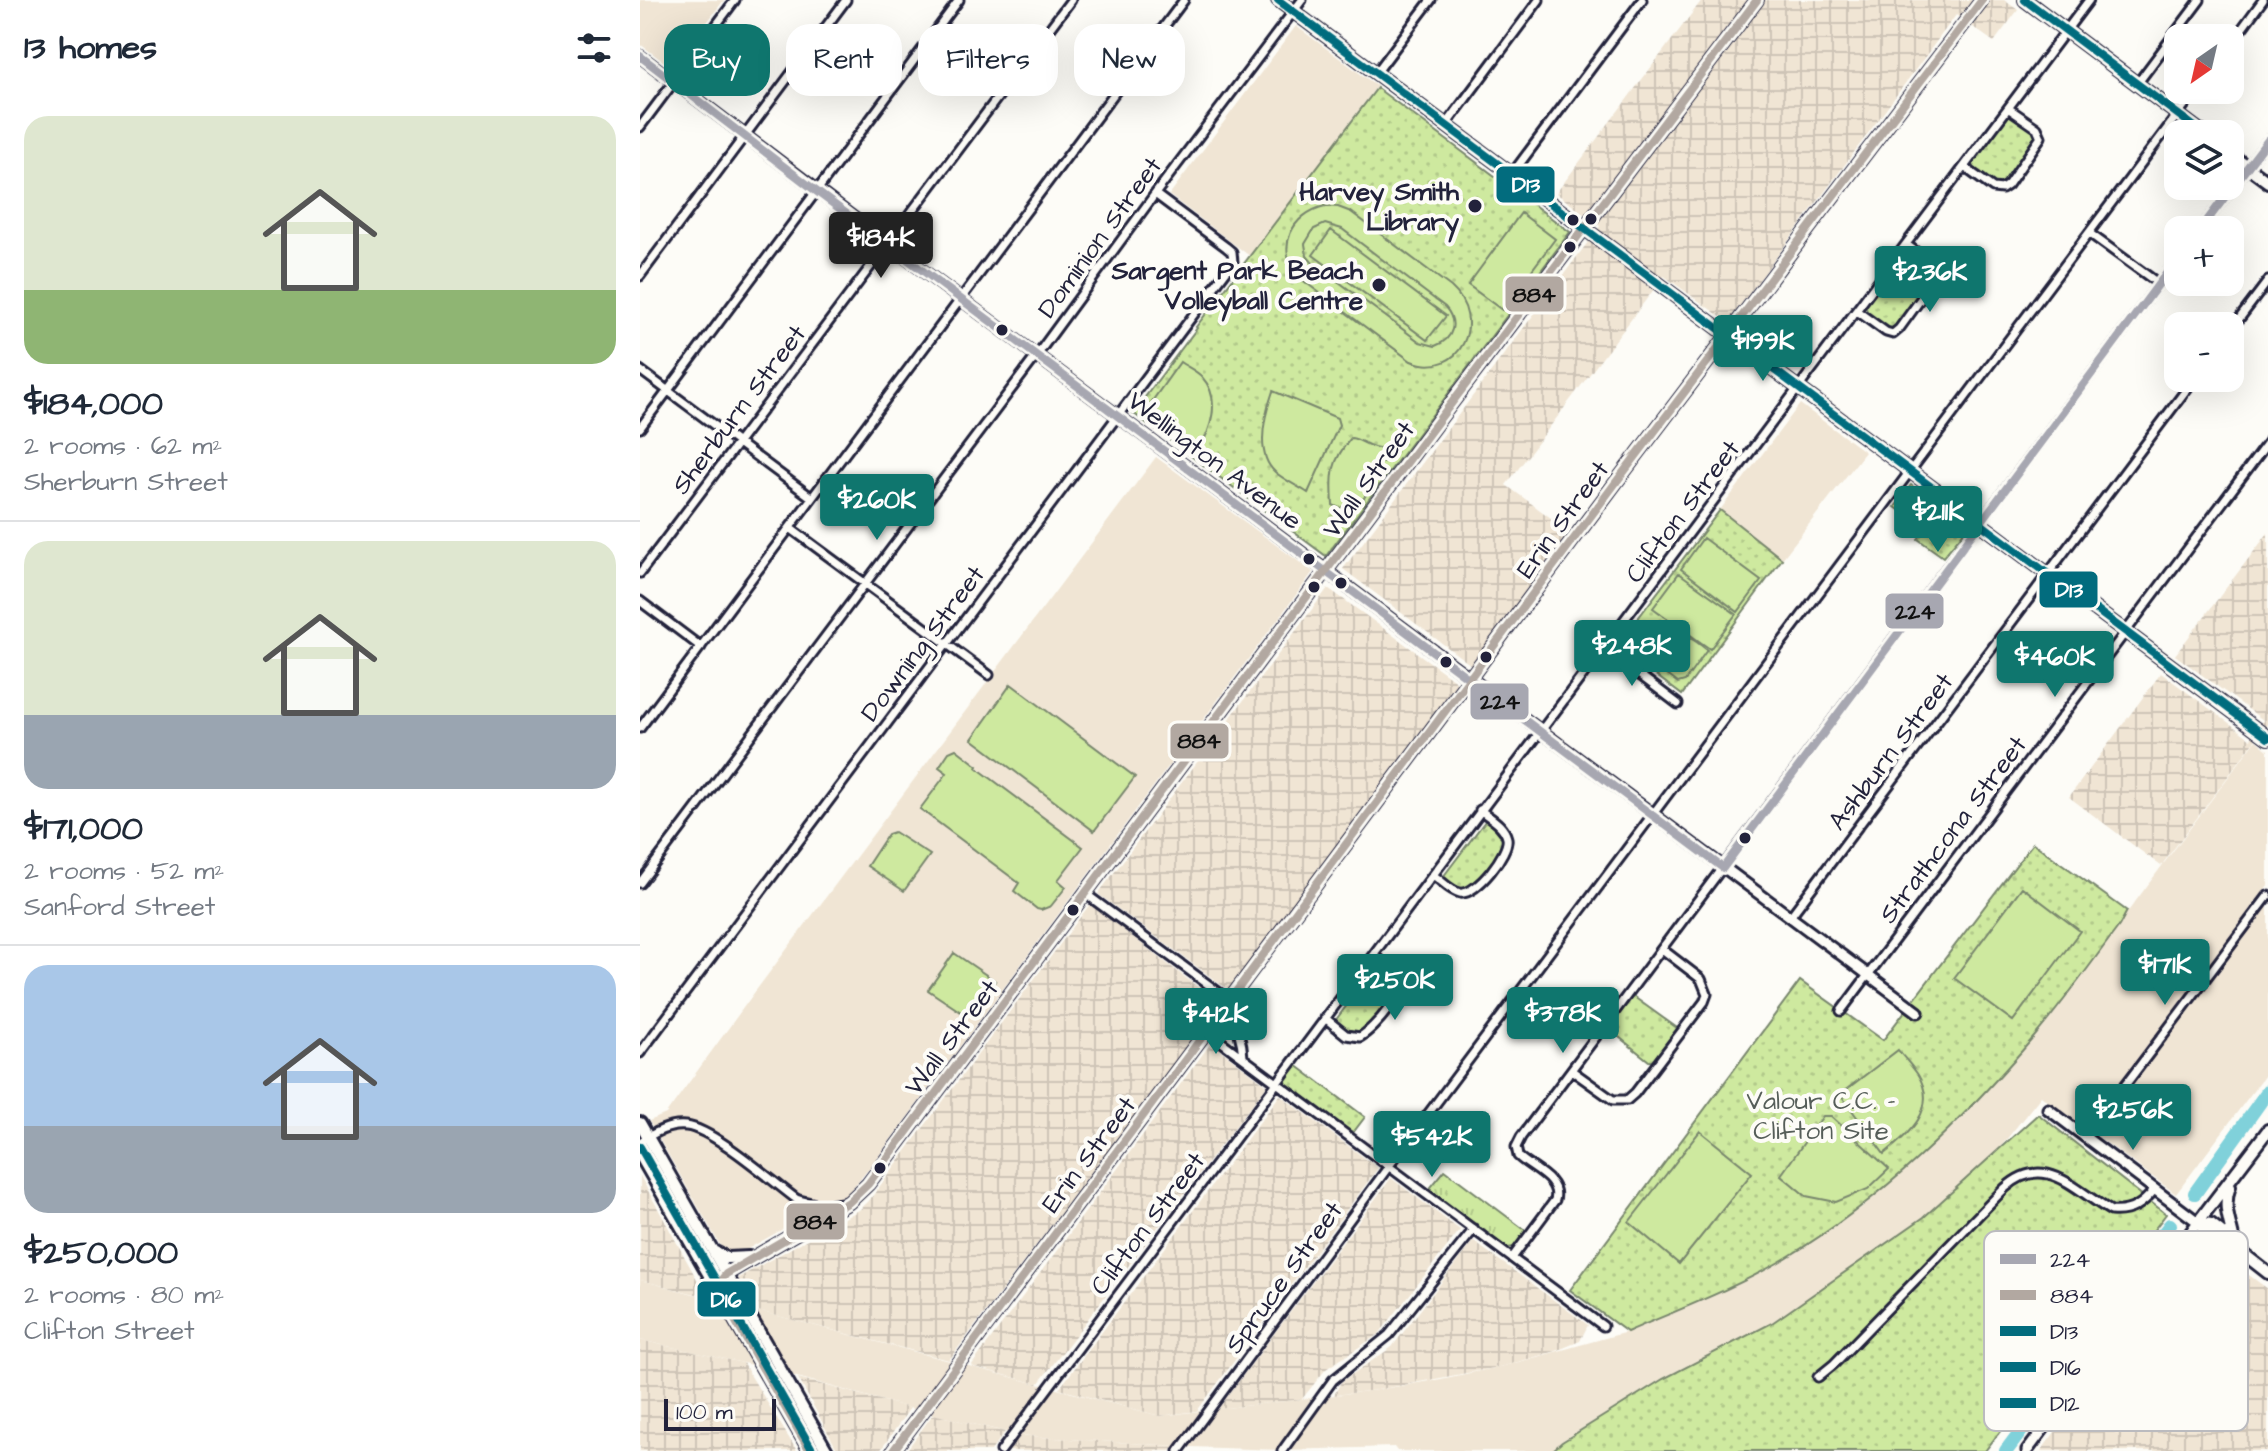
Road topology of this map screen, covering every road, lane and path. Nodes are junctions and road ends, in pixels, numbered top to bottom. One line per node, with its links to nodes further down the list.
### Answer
1 (735, 0): 18 (street)
2 (846, 0): 33 (street)
3 (959, 0): 40 (street)
4 (1071, 0): 45 (street, Sherburn Street)
5 (1184, 0): 51 (street)
6 (1278, 0): 17 (main road)
7 (1302, 0): 17 (street, Dominion Street)
8 (1431, 0): 22 (street)
9 (1539, 0): 31 (street)
10 (1642, 0): 38 (street)
11 (1757, 0): 43 (main road, Wall Street)
12 (1982, 0): 54 (main road, Erin Street)
13 (2025, 0): 20 (main road)
14 (2089, 0): 20 (street, Clifton Street)
15 (2200, 0): 24 (street)
16 (2263, 0): 19 (street)
17 (1294, 11): 22 (main road); 41 (street, Dominion Street)
18 (717, 24)
19 (2244, 26)
20 (2066, 31): 24 (main road); 28 (street, Clifton Street)
21 (640, 56): 23 (street, Wellington Avenue)
22 (1376, 73): 31 (main road)
23 (664, 74)
24 (2137, 84): 29 (main road)
25 (664, 95): 32 (street)
26 (694, 96): 33 (street, Wellington Avenue)
27 (2186, 104): 29 (street, Spruce Street)
28 (2008, 108): 36 (street, Clifton Street); 36 (street)
29 (2178, 115): 30 (main road); 44 (street, Spruce Street)
30 (2185, 120)
31 (1446, 125): 38 (main road)
32 (640, 127)
33 (745, 135): 40 (street, Wellington Avenue); 47 (street)
34 (2268, 140): 37 (street)
35 (2244, 164): 37 (main road)
36 (1964, 167): 46 (street, Clifton Street)
37 (2248, 167): 39 (main road); 42 (street)
38 (1512, 174): 43 (main road)
39 (2268, 182)
40 (816, 191): 45 (street, Wellington Avenue); 58 (street)
41 (1155, 194): 55 (street, Dominion Street); 60 (street, Downing Street)
42 (2211, 216)
43 (1585, 229): 54 (main road); 68 (main road, Wall Street)
44 (2089, 233): 50 (street); 64 (street, Spruce Street)
45 (888, 244): 51 (street, Wellington Avenue); 62 (street, Sherburn Street)
46 (1907, 245): 52 (street, Clifton Street); 52 (street)
47 (640, 276)
48 (2164, 277): 50 (street)
49 (2268, 281): 53 (street)
50 (2159, 284): 66 (street)
51 (961, 298): 55 (street, Wellington Avenue); 65 (street)
52 (1857, 311): 57 (street, Clifton Street)
53 (2244, 313)
54 (1727, 336): 57 (main road); 78 (main road, Erin Street)
55 (1037, 355): 60 (street, Wellington Avenue); 71 (street, Dominion Street)
56 (640, 370): 58 (street)
57 (1798, 388): 64 (main road); 76 (street, Clifton Street)
58 (668, 391): 61 (street); 62 (street)
59 (2185, 392): 70 (street, Ashburn Street)
60 (1118, 416): 68 (street, Wellington Avenue); 74 (street, Downing Street)
61 (640, 428)
62 (737, 442): 65 (street); 69 (street, Sherburn Street)
63 (2268, 442): 73 (street, Strathcona Street)
64 (1910, 471): 66 (main road); 84 (street, Spruce Street)
65 (811, 497): 67 (street)
66 (1980, 523): 70 (main road); 85 (street)
67 (790, 528): 71 (street); 75 (street)
68 (1327, 571): 78 (street, Wellington Avenue); 88 (main road, Wall Street)
69 (640, 573)
70 (2048, 575): 73 (main road); 90 (street, Ashburn Street)
71 (865, 584): 74 (street); 87 (street, Dominion Street)
72 (640, 601): 75 (street)
73 (2126, 632): 82 (main road); 93 (street, Strathcona Street)
74 (946, 644): 77 (street); 99 (street, Downing Street)
75 (701, 647): 80 (street)
76 (1604, 648): 79 (street); 81 (street, Clifton Street)
77 (989, 675)
78 (1471, 679): 81 (street, Wellington Avenue); 94 (main road, Erin Street)
79 (1678, 704)
80 (640, 728)
81 (1540, 731): 83 (street, Clifton Street); 84 (street, Wellington Avenue)
82 (2268, 738)
83 (1480, 810): 86 (street, Clifton Street); 86 (street)
84 (1653, 815): 85 (street, Wellington Avenue); 109 (street, Spruce Street)
85 (1723, 868): 90 (street, Wellington Avenue); 91 (street)
86 (1433, 875): 92 (street, Clifton Street)
87 (640, 883)
88 (1086, 894): 94 (street); 113 (main road, Wall Street)
89 (2268, 896): 106 (street)
90 (1790, 917): 93 (street, Wellington Avenue)
91 (1662, 949): 101 (street); 101 (street)
92 (1373, 955): 97 (street, Clifton Street); 97 (street)
93 (1868, 975): 95 (street, Strathcona Street); 96 (street, Wellington Avenue)
94 (1227, 1005): 98 (main road, Erin Street); 100 (street)
95 (1841, 1011)
96 (1918, 1012)
97 (1325, 1018): 102 (street, Clifton Street)
98 (1207, 1031): 100 (street); 133 (main road, Erin Street)
99 (640, 1053)
100 (1243, 1057): 102 (street)
101 (1571, 1070): 124 (street)
102 (1277, 1082): 109 (street); 134 (street, Clifton Street)
103 (2048, 1109): 106 (street)
104 (640, 1123): 107 (main road)
105 (2268, 1130): 110 (main road)
106 (2086, 1137): 111 (street)
107 (644, 1139): 112 (street); 121 (main road)
108 (640, 1155): 127 (main road)
109 (1389, 1166): 115 (street); 135 (street, Spruce Street)
110 (2239, 1168): 114 (main road); 119 (main road)
111 (2155, 1189): 114 (street); 129 (street)
112 (799, 1201): 113 (street); 120 (street)
113 (849, 1202): 120 (main road, Wall Street)
114 (2198, 1222): 116 (street); 117 (main road); 118 (main road)
115 (1474, 1229): 124 (street); 136 (street)
116 (2191, 1231)
117 (2204, 1231)
118 (2220, 1231)
119 (2230, 1231)
120 (794, 1234): 123 (main road, Wall Street)
121 (713, 1251): 123 (main road); 126 (main road)
122 (2248, 1257): 125 (main road)
123 (751, 1258): 126 (main road, Wall Street)
124 (1512, 1258): 128 (street)
125 (2268, 1273)
126 (726, 1274): 127 (main road, Wall Street); 132 (main road)
127 (716, 1287): 131 (main road)
128 (1603, 1326)
129 (1818, 1377)
130 (2042, 1431): 137 (street)
131 (810, 1451)
132 (827, 1451)
133 (893, 1451)
134 (1001, 1451)
135 (1179, 1451)
136 (1282, 1451)
137 (2027, 1451)

